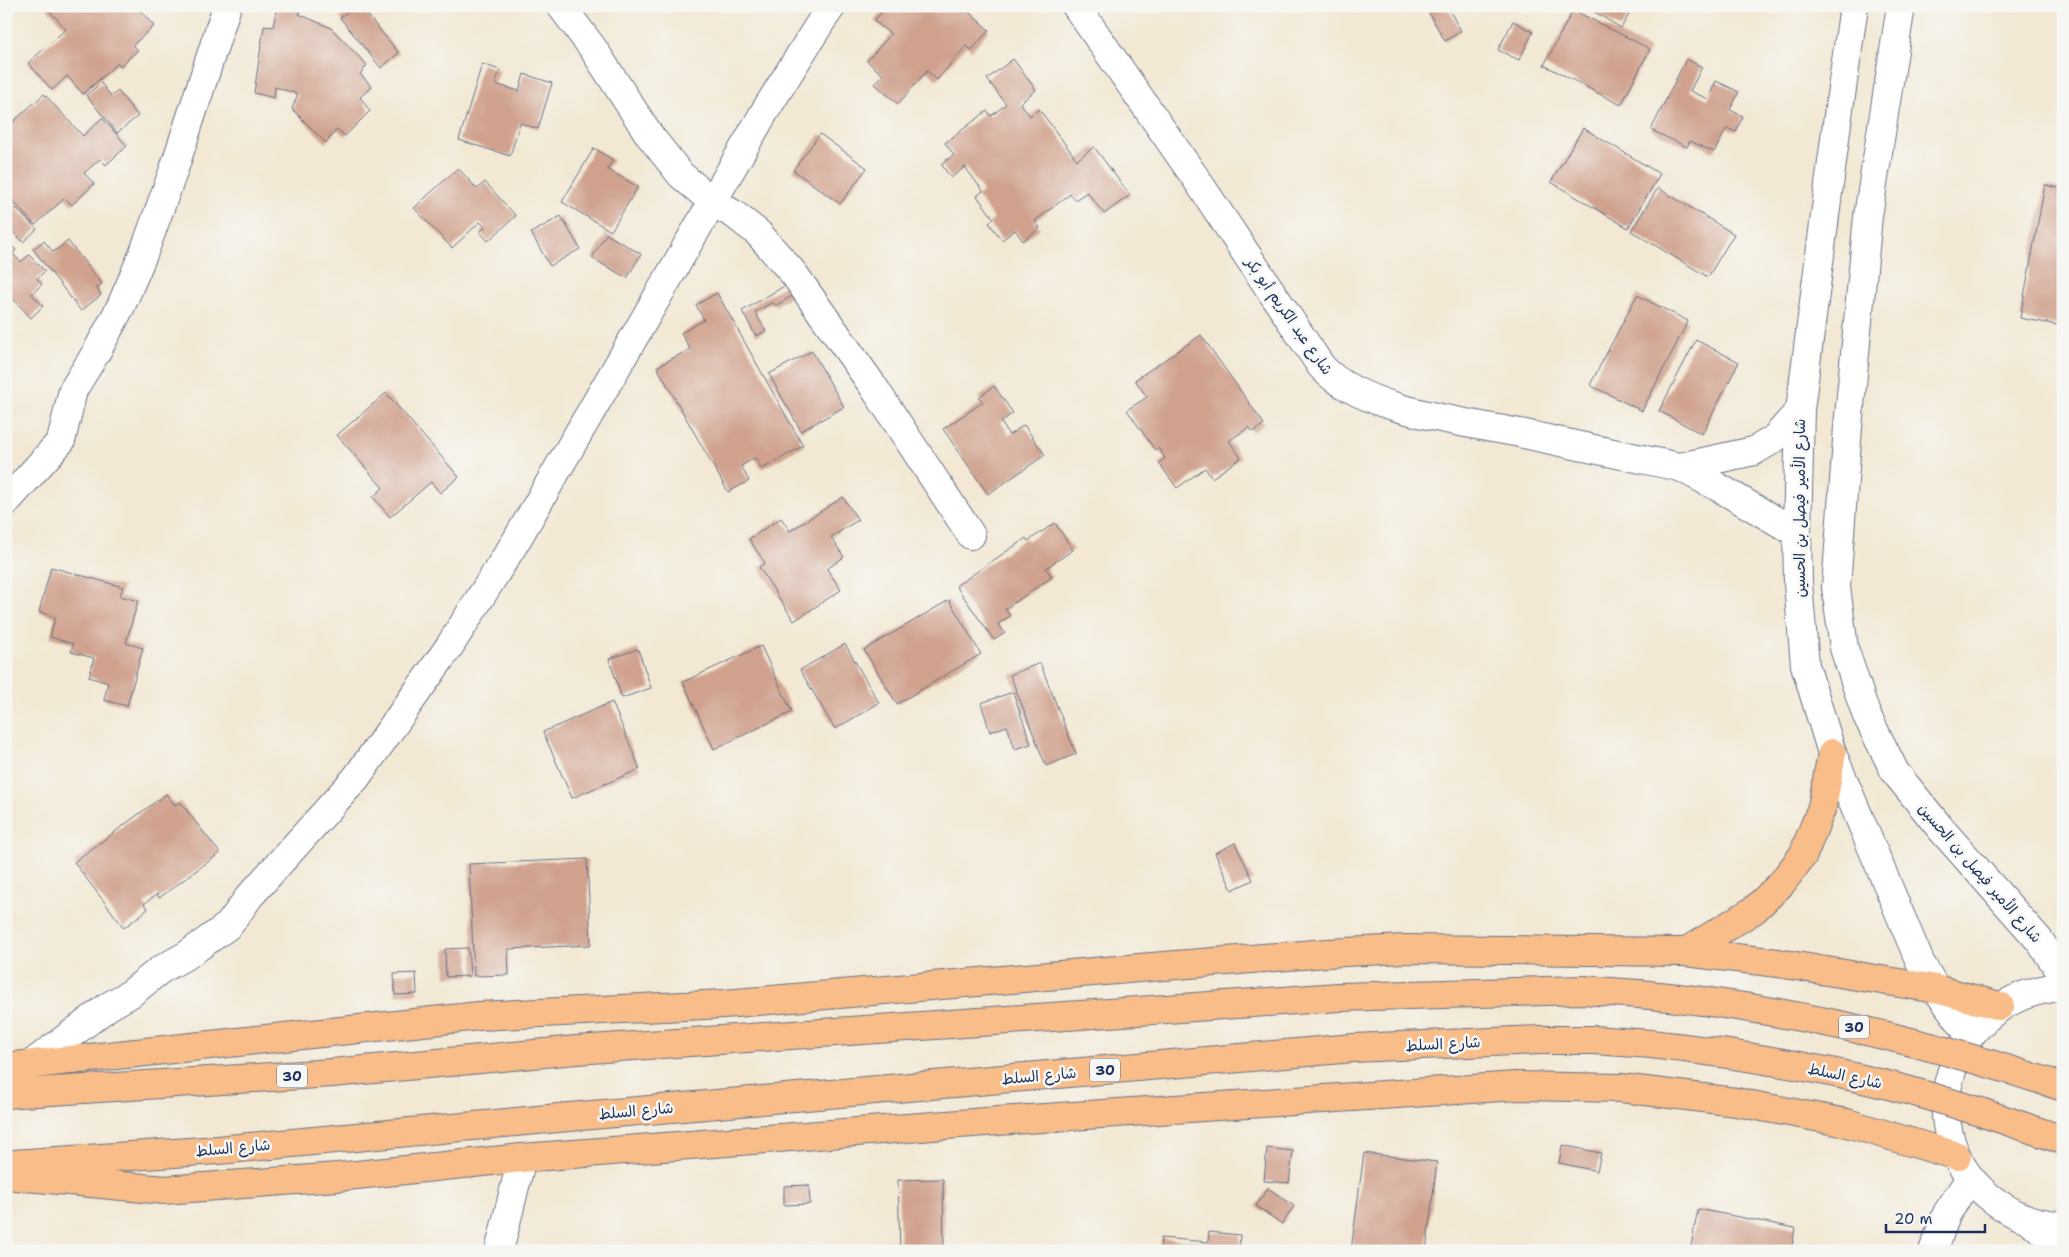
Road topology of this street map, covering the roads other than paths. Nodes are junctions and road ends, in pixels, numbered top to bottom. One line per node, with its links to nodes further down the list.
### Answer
1 (227, 6): 10 (street)
2 (561, 6): 7 (street)
3 (832, 6): 7 (street)
4 (1076, 6): 9 (street, شارع عبد الكريم أبو بكر)
5 (1854, 6): 8 (street, شارع الأمير فيصل بن الحسين)
6 (1901, 6): 15 (street, شارع الأمير فيصل بن الحسين)
7 (713, 202): 12 (street); 20 (street)
8 (1800, 410): 9 (street, شارع عبد الكريم أبو بكر); 11 (street, شارع الأمير فيصل بن الحسين)
9 (1680, 467): 11 (street, شارع عبد الكريم أبو بكر)
10 (6, 502)
11 (1797, 533): 13 (street, شارع الأمير فيصل بن الحسين)
12 (971, 535)
13 (1832, 753): 14 (main road); 17 (street, شارع الأمير فيصل بن الحسين)
14 (1685, 952): 17 (main road); 20 (main road)
15 (2063, 975)
16 (2063, 987): 18 (street)
17 (1936, 989): 18 (main road); 19 (street, شارع الأمير فيصل بن الحسين)
18 (2000, 1006): 19 (street)
19 (1970, 1035): 26 (street)
20 (18, 1066)
21 (2063, 1087): 22 (main road, 30, bridge)
22 (6, 1094)
23 (2063, 1140): 25 (main road, شارع السلط / 30, bridge)
24 (522, 1158): 26 (main road); 27 (main road); 31 (street)
25 (6, 1165)
26 (1964, 1167): 28 (street); 32 (street)
27 (6, 1175)
28 (2029, 1220): 29 (street); 30 (street)
29 (2063, 1225)
30 (2063, 1247)
31 (499, 1251)
32 (1933, 1251)

